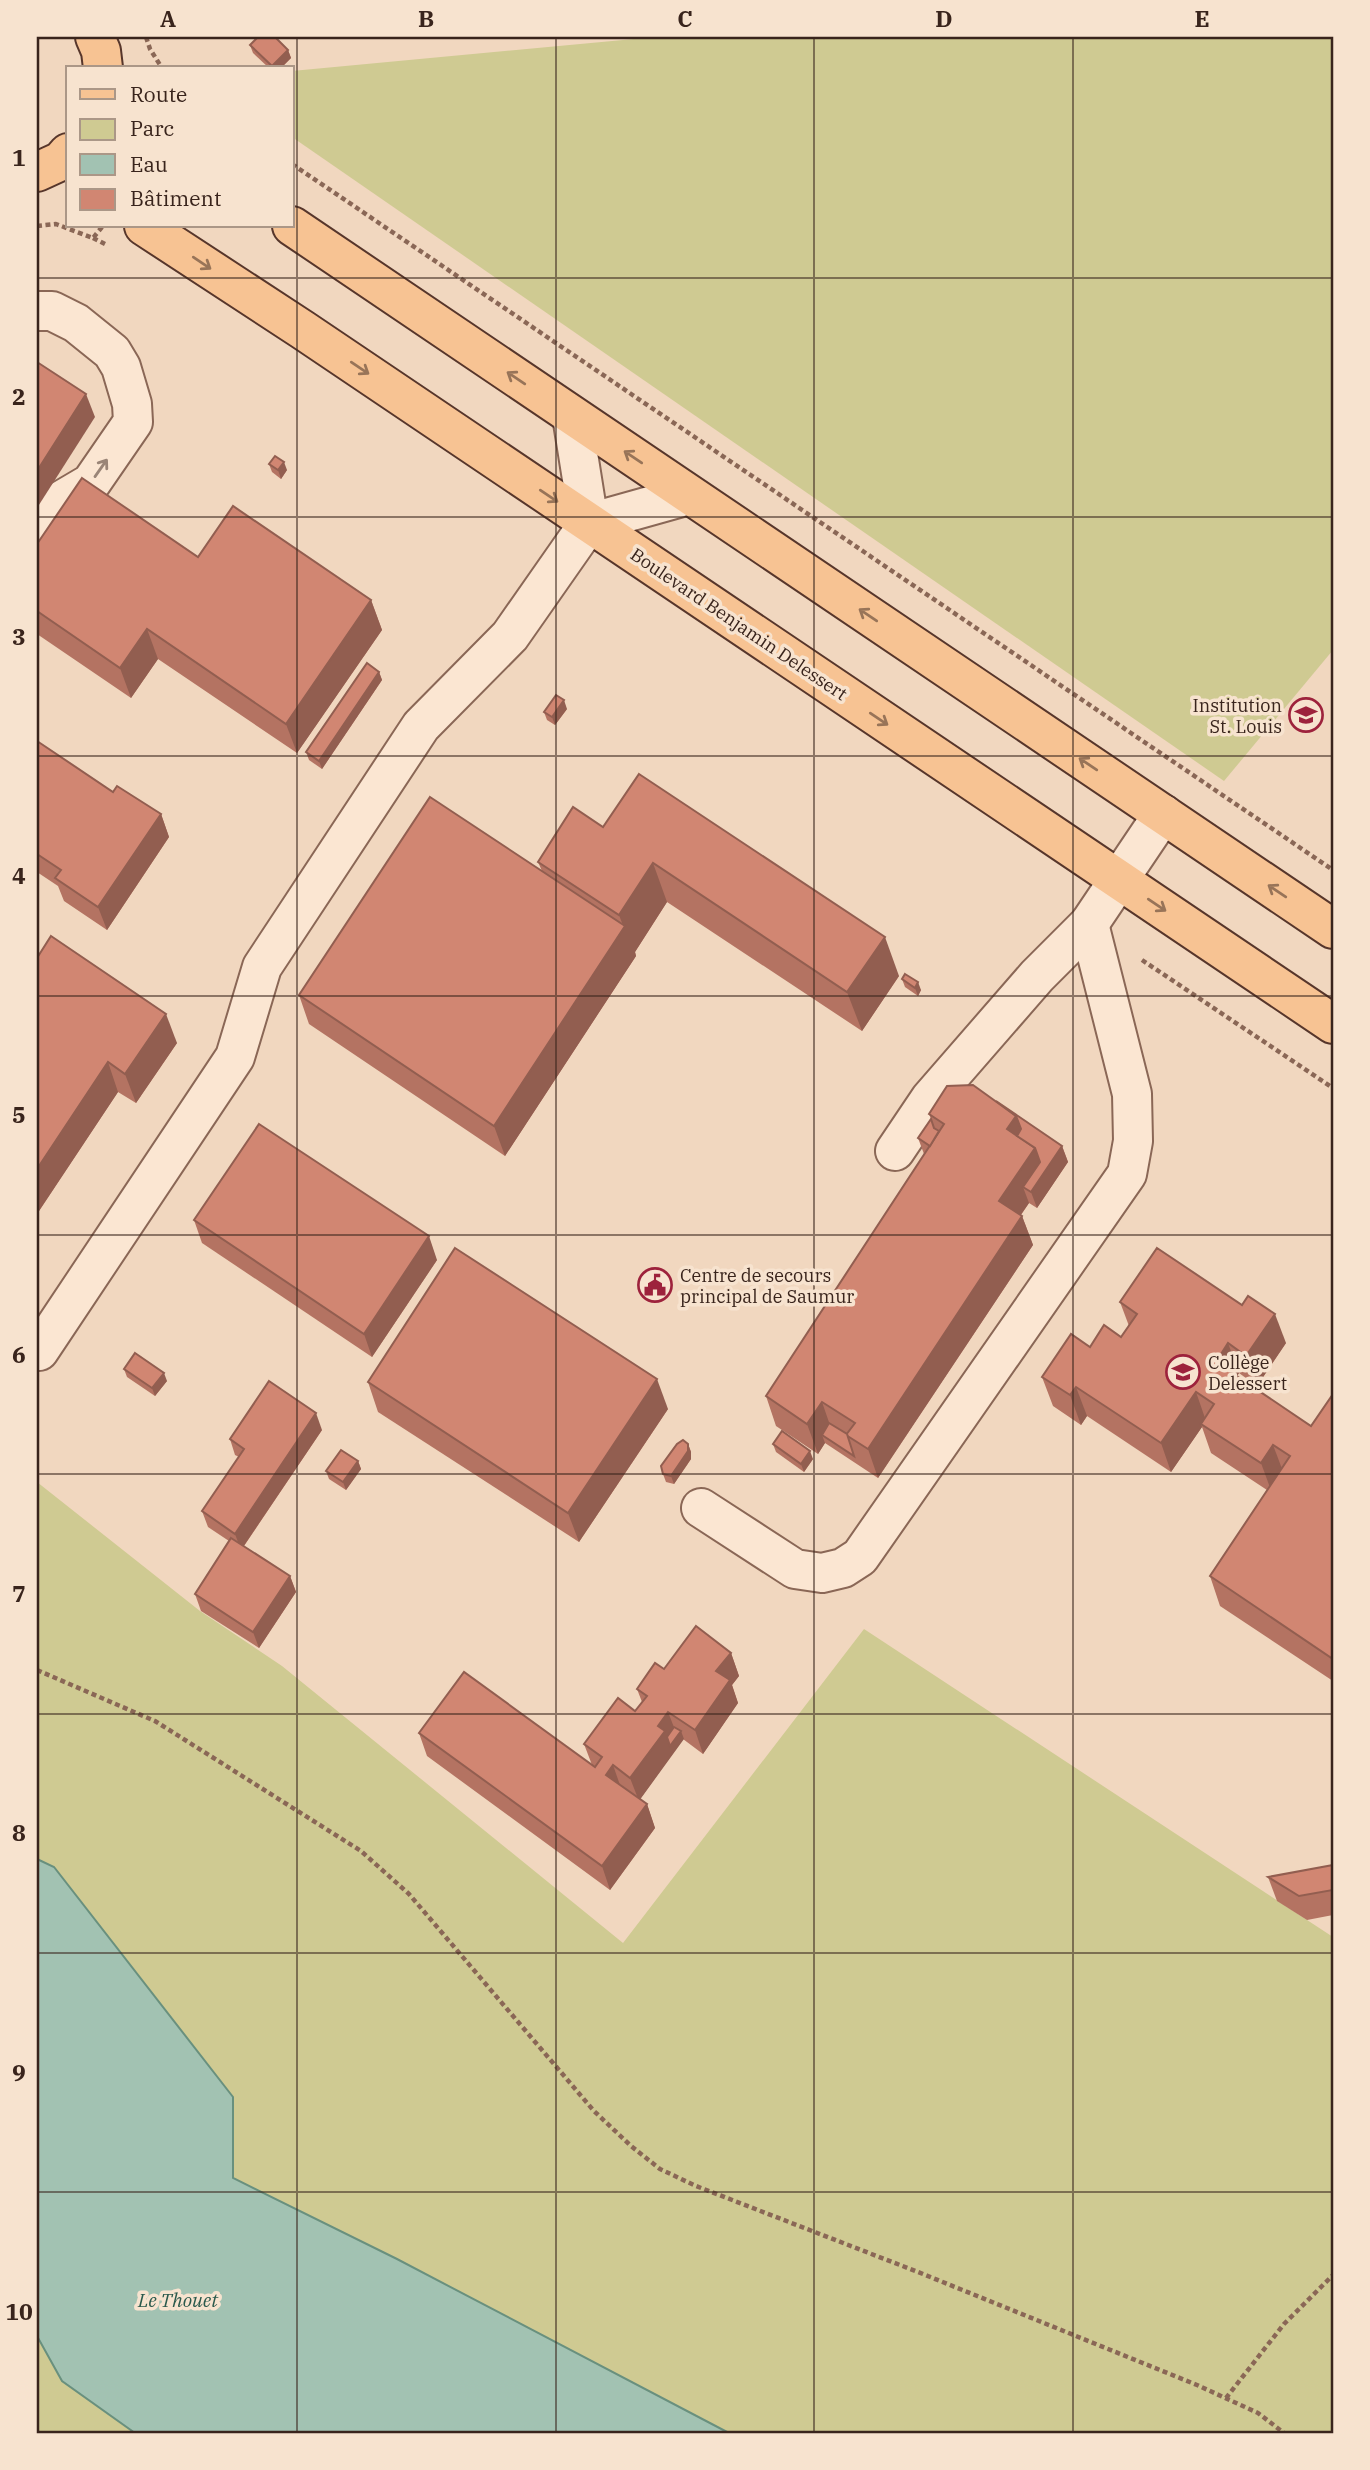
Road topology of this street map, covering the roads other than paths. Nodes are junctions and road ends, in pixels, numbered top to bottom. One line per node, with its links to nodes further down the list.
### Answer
1 (95, 37): 2 (main road)
2 (103, 66)
3 (66, 155): 4 (main road)
4 (37, 174): 5 (main road)
5 (66, 186)
6 (294, 227): 9 (main road, one-way to 6)
7 (147, 228): 11 (main road, Boulevard Benjamin Delessert, one-way to 11)
8 (37, 311): 12 (lane, one-way to 8)
9 (572, 416): 10 (main road, one-way to 9); 11 (lane)
10 (690, 495): 11 (lane); 13 (main road, one-way to 10)
11 (589, 523): 14 (main road, Boulevard Benjamin Delessert, one-way to 14); 19 (lane)
12 (37, 532)
13 (1163, 814): 14 (lane); 16 (main road, one-way to 13)
14 (1118, 879): 15 (lane); 17 (main road, Boulevard Benjamin Delessert, one-way to 17)
15 (1089, 924): 18 (lane); 20 (lane)
16 (1333, 929)
17 (1333, 1024)
18 (895, 1152)
19 (39, 1351)
20 (701, 1508)

